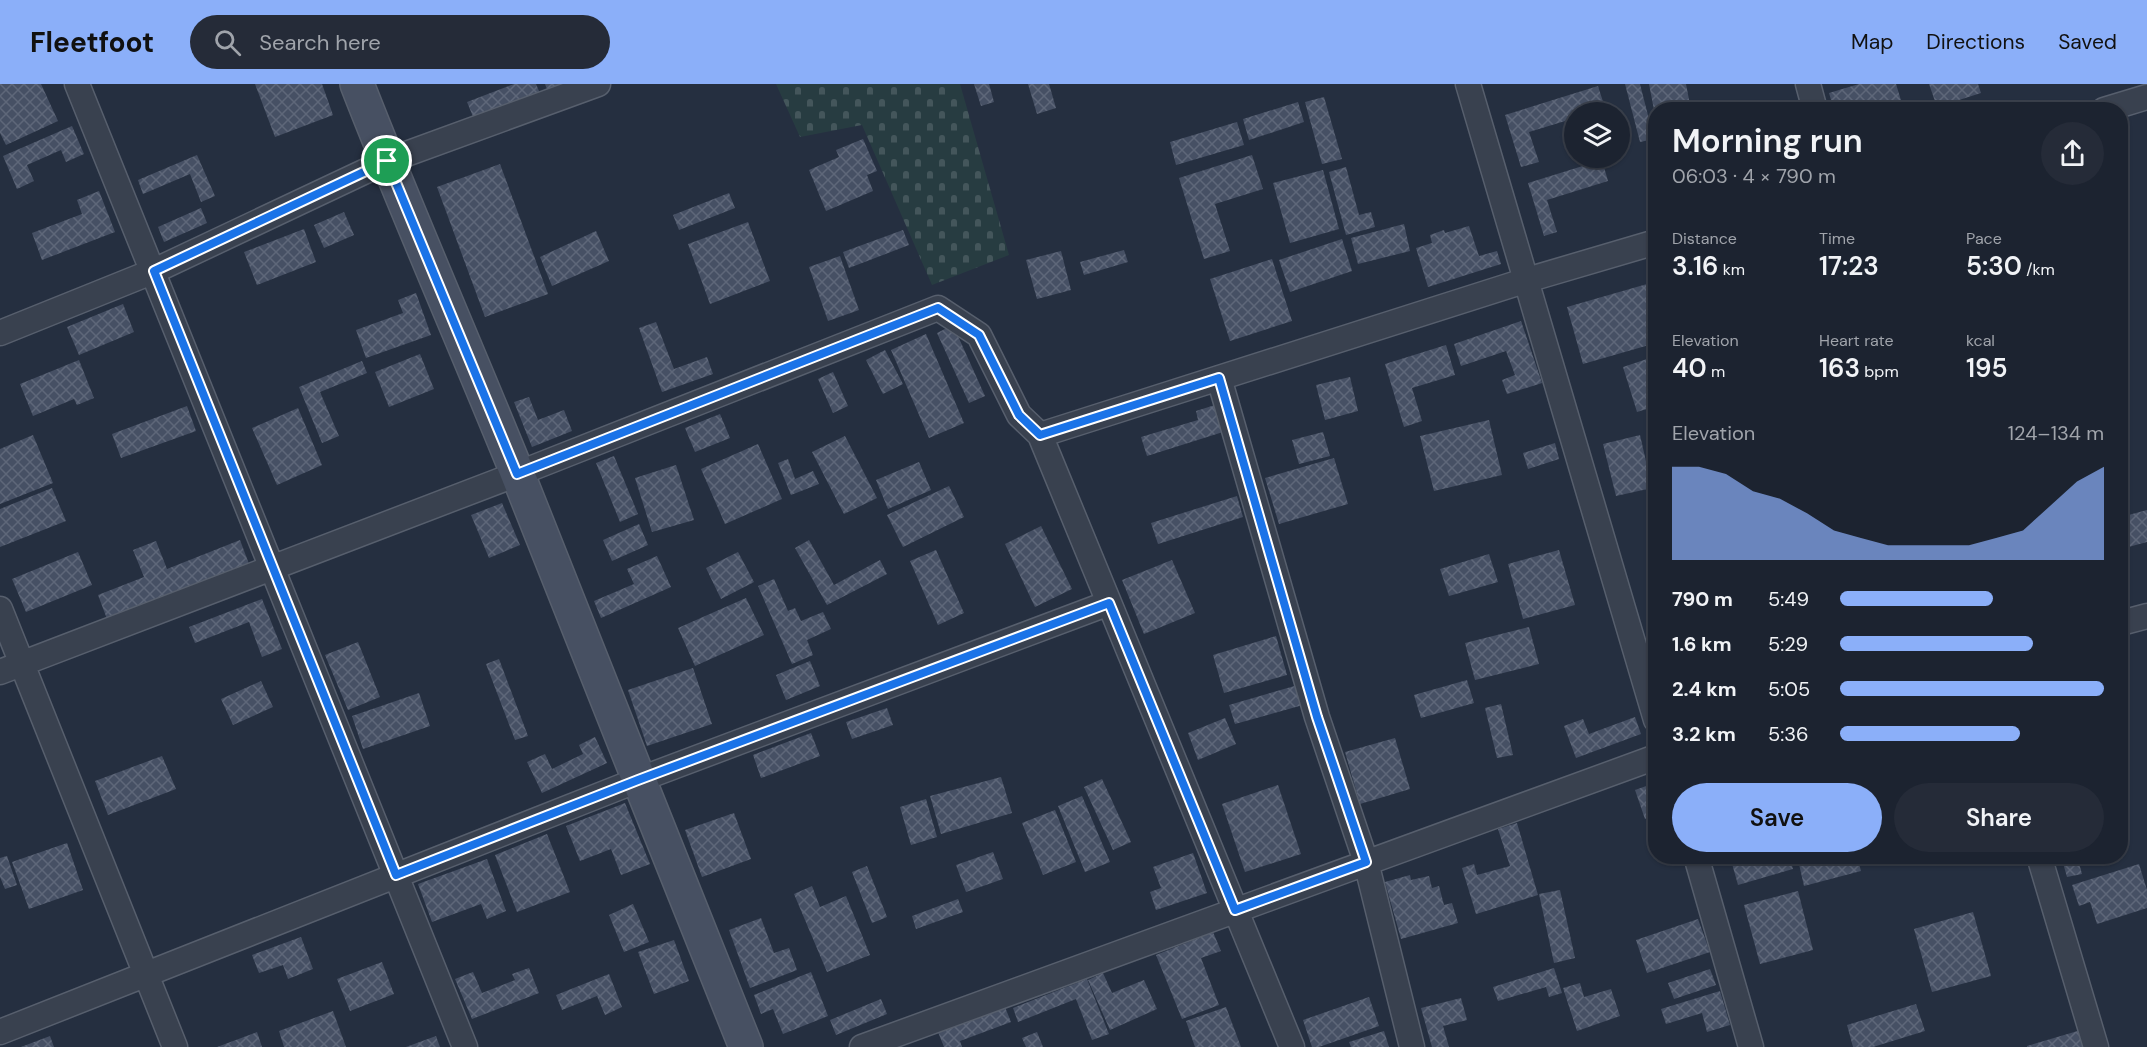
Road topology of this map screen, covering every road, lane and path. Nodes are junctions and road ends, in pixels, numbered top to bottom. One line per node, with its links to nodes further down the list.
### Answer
1 (77, 84): 11 (street)
2 (357, 84): 9 (street)
3 (598, 84): 9 (street)
4 (1468, 84): 12 (street)
5 (1808, 84): 7 (street)
6 (2147, 97): 8 (street)
7 (1813, 102)
8 (2128, 103)
9 (387, 161): 11 (street); 16 (street)
10 (1648, 244): 12 (street)
11 (154, 271): 13 (street); 17 (street)
12 (1527, 280): 14 (street); 23 (street)
13 (0, 333)
14 (1219, 378): 15 (street); 26 (street)
15 (1040, 435): 16 (street); 18 (street)
16 (517, 474): 17 (street); 25 (street)
17 (272, 567): 22 (street); 29 (street)
18 (1109, 603): 25 (street); 30 (street)
19 (0, 609): 22 (street)
20 (2147, 616): 21 (street)
21 (2128, 620)
22 (11, 668): 31 (street)
23 (1648, 693)
24 (1648, 760): 26 (street)
25 (638, 780): 29 (street); 35 (street)
26 (1366, 862): 30 (street); 38 (street)
27 (1698, 864): 39 (street)
28 (2041, 864): 40 (street)
29 (396, 875): 31 (street); 34 (street)
30 (1235, 910): 36 (street); 37 (street)
31 (146, 974): 32 (street); 33 (street)
32 (0, 1032)
33 (175, 1047)
34 (465, 1047)
35 (746, 1047)
36 (862, 1047)
37 (1292, 1047)
38 (1412, 1047)
39 (1751, 1047)
40 (2096, 1047)

